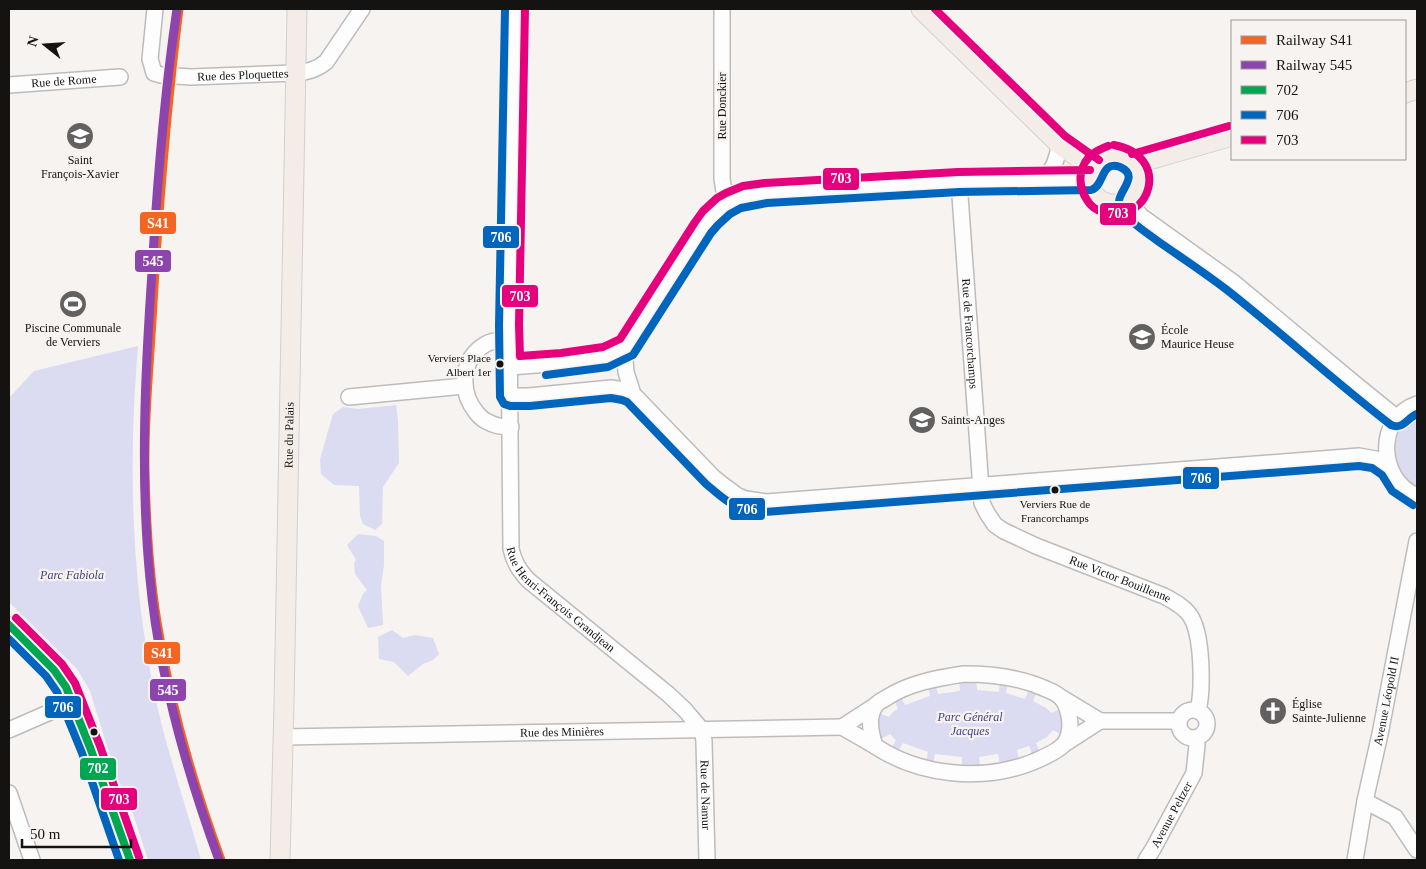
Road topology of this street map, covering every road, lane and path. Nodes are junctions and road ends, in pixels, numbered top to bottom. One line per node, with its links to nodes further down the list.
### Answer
1 (155, 9): 7 (street, Rue des Ploquettes)
2 (297, 9): 7 (main road, Rue du Palais)
3 (362, 9): 7 (street, Rue des Ploquettes)
4 (515, 9): 18 (street, Rue Henri-François Grandjean)
5 (722, 9): 17 (street, Rue Donckier)
6 (921, 9): 11 (main road)
7 (295, 73): 42 (main road, Rue du Palais)
8 (120, 77): 9 (street, Rue de Rome)
9 (9, 85)
10 (1231, 136): 12 (main road)
11 (1059, 144): 13 (main road); 14 (street)
12 (1135, 164): 13 (main road); 16 (main road)
13 (1091, 174): 14 (street); 16 (main road)
14 (1044, 180): 15 (street)
15 (959, 182): 17 (street); 29 (street, Rue de Francorchamps)
16 (1129, 200): 26 (street)
17 (726, 203): 19 (street)
18 (509, 339): 20 (street, Rue Henri-François Grandjean); 21 (street)
19 (627, 346): 20 (street); 22 (street)
20 (510, 367): 23 (street, Rue Henri-François Grandjean)
21 (464, 386): 24 (street); 27 (street)
22 (634, 394): 23 (street); 29 (street)
23 (510, 396): 27 (street, Rue Henri-François Grandjean)
24 (349, 397)
25 (1417, 404): 26 (street)
26 (1396, 417): 28 (street)
27 (510, 427): 41 (street, Rue Henri-François Grandjean)
28 (1389, 468): 29 (street); 30 (street)
29 (981, 486): 36 (street, Rue Victor Bouillenne)
30 (1417, 496)
31 (1417, 541): 47 (street, Avenue Léopold II)
32 (9, 625): 34 (street)
33 (1062, 698): 35 (street); 37 (street); 44 (street)
34 (73, 702): 40 (street); 50 (street)
35 (876, 705): 39 (street); 45 (street)
36 (1198, 711): 38 (street); 43 (street)
37 (1100, 721): 38 (street); 44 (street)
38 (1179, 721): 43 (street)
39 (842, 727): 41 (street, Rue des Minières); 45 (street)
40 (9, 730)
41 (702, 730): 42 (street, Rue des Minières); 52 (street, Rue de Namur)
42 (283, 736): 51 (main road, Rue du Palais)
43 (1195, 738): 53 (street, Avenue Peltzer)
44 (1063, 745): 45 (street)
45 (875, 746)
46 (9, 793): 49 (street)
47 (1365, 801): 48 (street); 54 (street, Avenue Léopold II)
48 (1417, 850)
49 (32, 860)
50 (130, 860)
51 (280, 860)
52 (707, 860)
53 (1146, 860)
54 (1355, 860)

